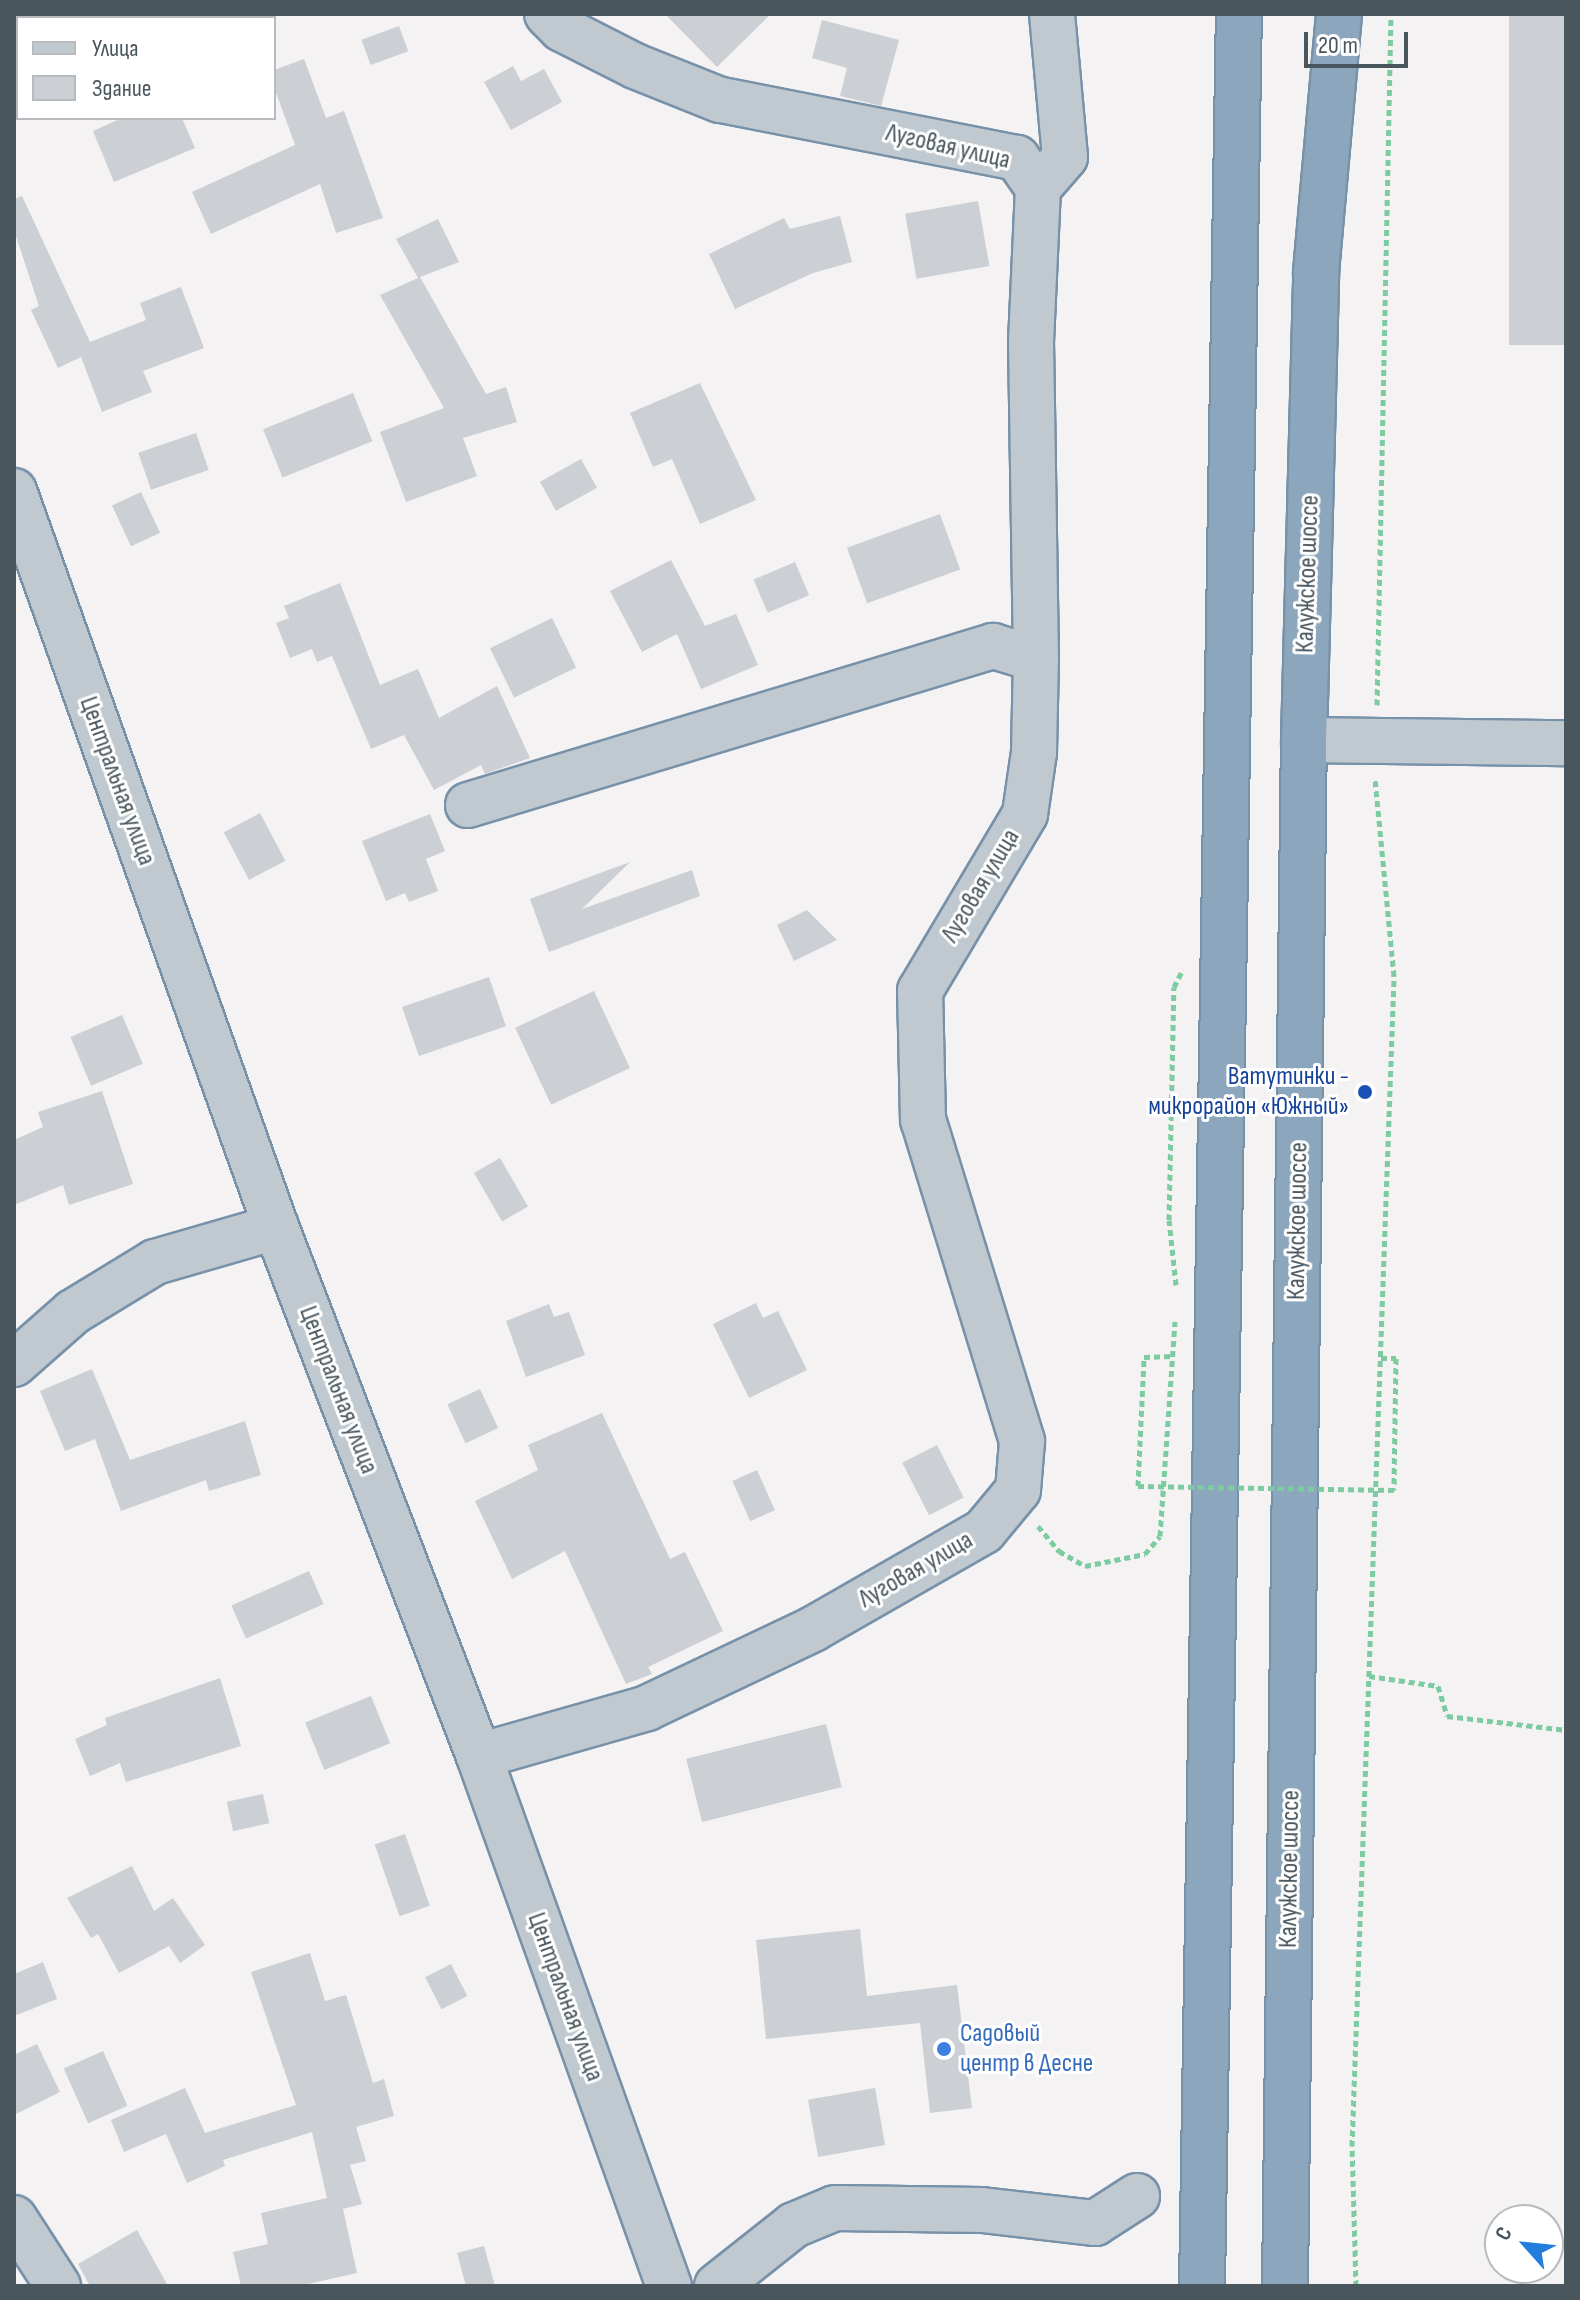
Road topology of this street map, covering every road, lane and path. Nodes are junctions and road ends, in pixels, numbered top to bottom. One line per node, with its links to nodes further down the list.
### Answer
1 (547, 14): 6 (street, Луговая улица)
2 (1052, 14): 6 (street)
3 (1239, 14): 29 (highway)
4 (1339, 14): 9 (highway, Калужское шоссе)
5 (1391, 14): 10 (path)
6 (1038, 188): 8 (street, Луговая улица)
7 (14, 491): 14 (street, Центральная улица)
8 (1036, 659): 12 (street); 20 (street, Луговая улица)
9 (1304, 740): 10 (street); 30 (highway, Калужское шоссе)
10 (1376, 743): 11 (street); 18 (path)
11 (1566, 743)
12 (468, 805)
13 (1188, 959): 15 (path)
14 (276, 1227): 19 (street); 23 (street, Центральная улица)
15 (1177, 1293)
16 (1176, 1309): 17 (path)
17 (1173, 1356): 18 (path, bridge); 20 (path)
18 (1381, 1358): 21 (path)
19 (14, 1364)
20 (1018, 1490): 23 (street, Луговая улица)
21 (1369, 1676): 22 (path); 31 (path)
22 (1566, 1730)
23 (479, 1756): 27 (street, Центральная улица)
24 (1137, 2196): 28 (street)
25 (14, 2218): 26 (street)
26 (58, 2286)
27 (669, 2286)
28 (717, 2286)
29 (1202, 2286)
30 (1285, 2286)
31 (1356, 2286)

